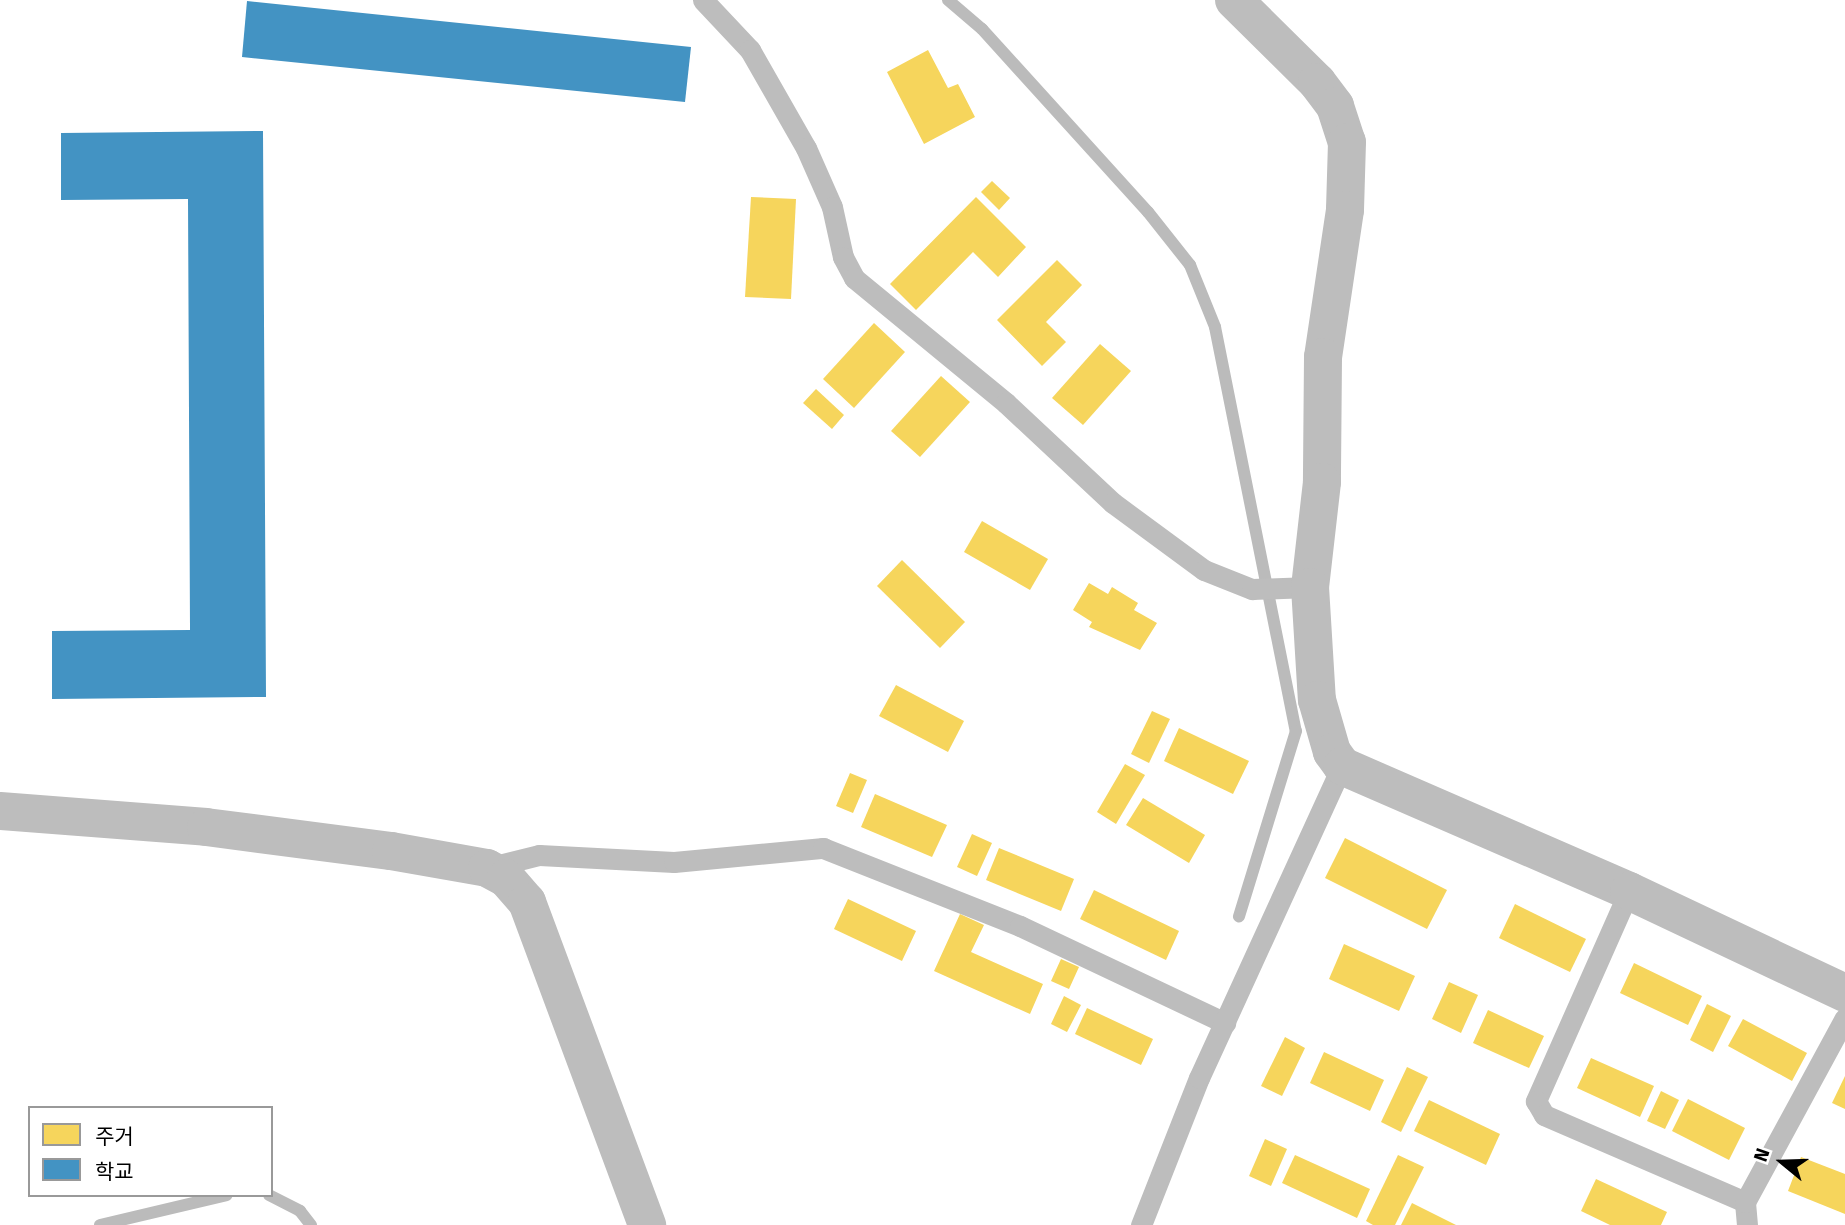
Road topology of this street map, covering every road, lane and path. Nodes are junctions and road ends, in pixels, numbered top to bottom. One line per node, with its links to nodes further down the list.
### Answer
1 (703, 0): 3 (lane)
2 (1234, 0): 3 (street)
3 (1294, 588): 4 (street)
4 (1342, 766): 7 (street); 10 (lane)
5 (0, 811): 6 (street)
6 (487, 868): 10 (lane); 12 (street)
7 (1629, 891): 8 (street); 11 (lane)
8 (1845, 993)
9 (1845, 1018): 11 (lane)
10 (1225, 1023): 13 (lane)
11 (1745, 1202): 14 (lane)
12 (647, 1225)
13 (1141, 1225)
14 (1747, 1225)

